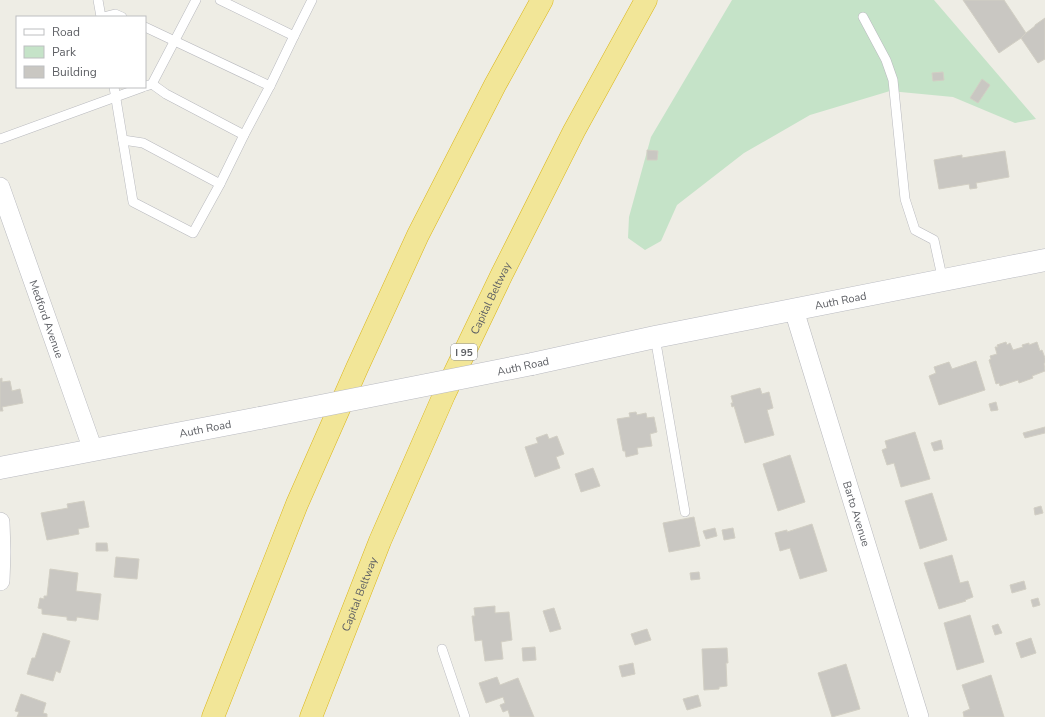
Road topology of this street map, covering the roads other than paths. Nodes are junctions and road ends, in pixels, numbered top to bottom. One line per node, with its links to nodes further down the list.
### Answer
1 (98, 0): 7 (lane)
2 (196, 0): 13 (lane)
3 (220, 0): 12 (lane)
4 (312, 0): 12 (lane)
5 (542, 0): 34 (highway)
6 (646, 0): 35 (highway, Capital Beltway / I 95)
7 (102, 16)
8 (106, 16): 9 (lane)
9 (120, 16)
10 (863, 17): 25 (lane)
11 (146, 27): 13 (lane)
12 (294, 36): 15 (lane)
13 (175, 40): 14 (lane); 15 (lane)
14 (147, 86): 19 (lane)
15 (270, 86): 19 (lane)
16 (114, 88): 18 (lane)
17 (141, 88): 18 (lane)
18 (116, 97): 20 (lane); 21 (lane)
19 (244, 135): 22 (lane)
20 (0, 139)
21 (123, 140): 22 (lane); 22 (lane)
22 (220, 184)
23 (0, 187): 28 (street, Medford Avenue)
24 (1045, 260): 25 (main road, Auth Road)
25 (943, 281): 26 (main road, Auth Road)
26 (794, 310): 27 (main road, Auth Road); 37 (street, Barto Avenue)
27 (656, 337): 28 (main road, Auth Road, bridge); 30 (lane)
28 (93, 450): 29 (main road, Auth Road)
29 (0, 468)
30 (685, 512)
31 (0, 522): 32 (street)
32 (0, 581)
33 (442, 649): 36 (lane)
34 (213, 717)
35 (311, 717)
36 (465, 717)
37 (920, 717)

